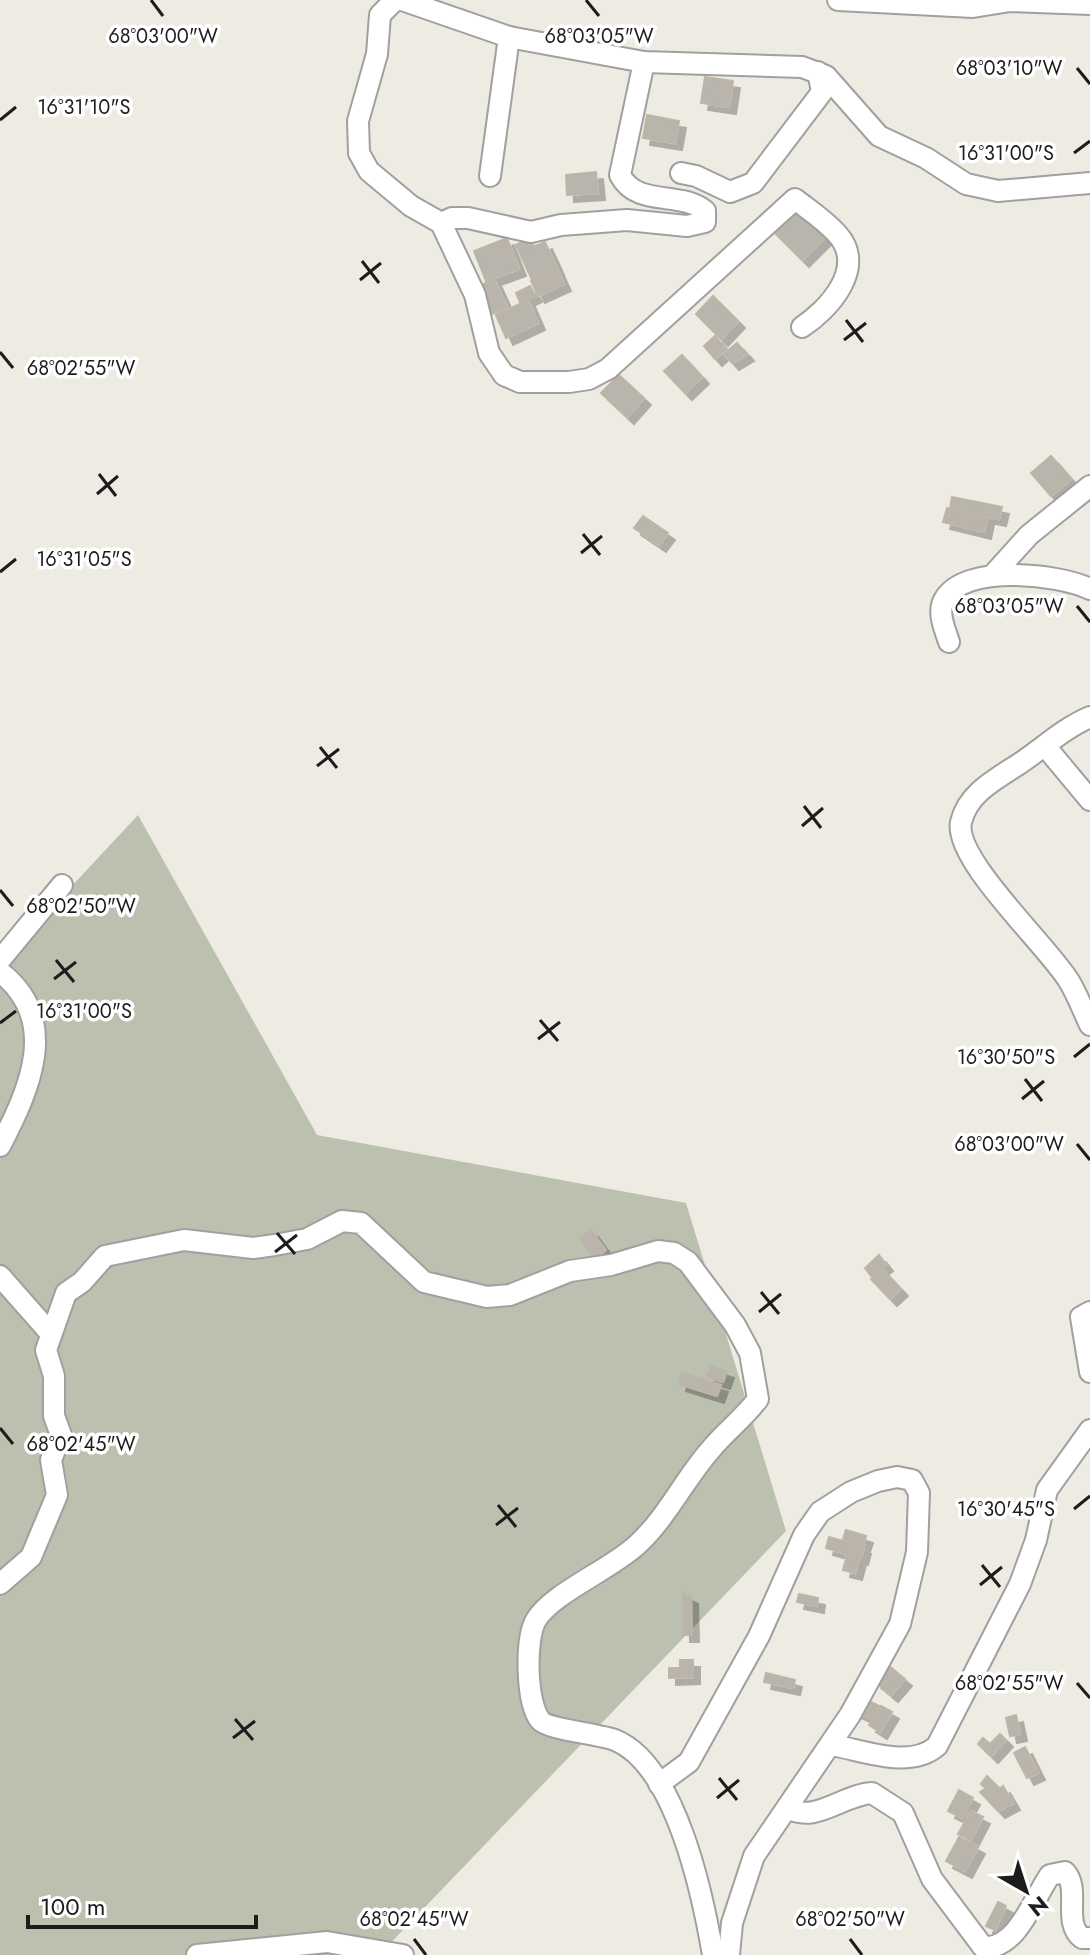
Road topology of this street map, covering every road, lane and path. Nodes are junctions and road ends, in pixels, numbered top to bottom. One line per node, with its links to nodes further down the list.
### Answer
1 (395, 0): 11 (street)
2 (402, 0): 5 (street)
3 (842, 1): 4 (street)
4 (1090, 4)
5 (509, 37): 6 (street); 9 (street)
6 (644, 62): 7 (street); 11 (street)
7 (818, 72): 8 (street); 10 (street)
8 (681, 173)
9 (490, 176)
10 (1090, 183)
11 (441, 223): 12 (street)
12 (802, 327)
13 (1090, 486): 14 (street)
14 (992, 576): 15 (street); 16 (street)
15 (1090, 589)
16 (949, 642)
17 (1090, 717): 18 (street)
18 (1045, 746): 19 (street); 23 (street)
19 (1090, 800)
20 (62, 885): 21 (street)
21 (0, 960)
22 (0, 972): 24 (street)
23 (1090, 1025)
24 (31, 1078): 25 (street); 26 (street)
25 (0, 1119)
26 (0, 1146)
27 (0, 1276): 29 (street)
28 (1090, 1312): 30 (street)
29 (51, 1334): 32 (street); 34 (street)
30 (1090, 1372)
31 (1090, 1430): 33 (street)
32 (0, 1584)
33 (831, 1745): 34 (street); 35 (street)
34 (659, 1784): 39 (street)
35 (788, 1808): 36 (street); 40 (street)
36 (1090, 1938)
37 (197, 1955): 38 (street)
38 (403, 1955)
39 (713, 1955)
40 (729, 1955)

